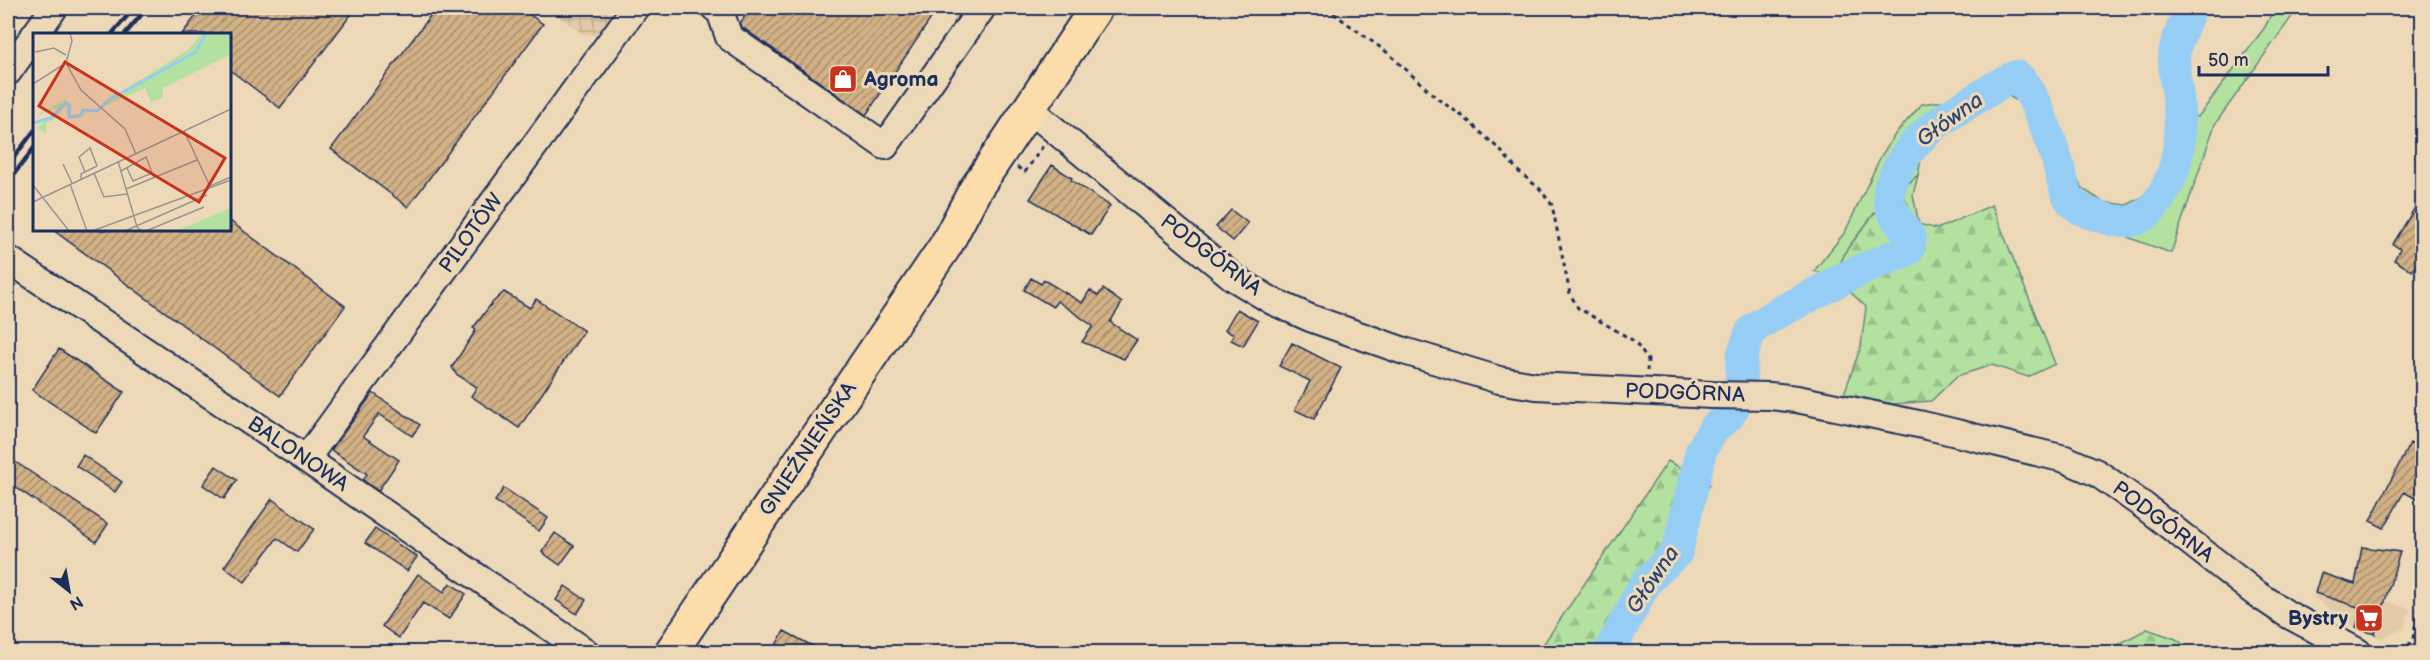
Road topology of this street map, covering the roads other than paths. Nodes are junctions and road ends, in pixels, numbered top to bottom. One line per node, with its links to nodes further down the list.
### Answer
1 (54, 8): 7 (street)
2 (635, 8): 13 (street, PILOTÓW)
3 (982, 8): 6 (street)
4 (1096, 8): 10 (main road, GNIEŹNIEŃSKA)
5 (1118, 8): 10 (main road, GNIEŹNIEŃSKA)
6 (719, 9)
7 (36, 33)
8 (33, 37): 9 (street)
9 (8, 72)
10 (1038, 124): 11 (main road, GNIEŹNIEŃSKA); 11 (main road, GNIEŹNIEŃSKA); 16 (street, PODGÓRNA)
11 (946, 245): 15 (main road, GNIEŹNIEŃSKA)
12 (8, 259): 13 (street, BALONOWA)
13 (306, 459): 14 (street, BALONOWA)
14 (586, 652)
15 (671, 652)
16 (2358, 652)

